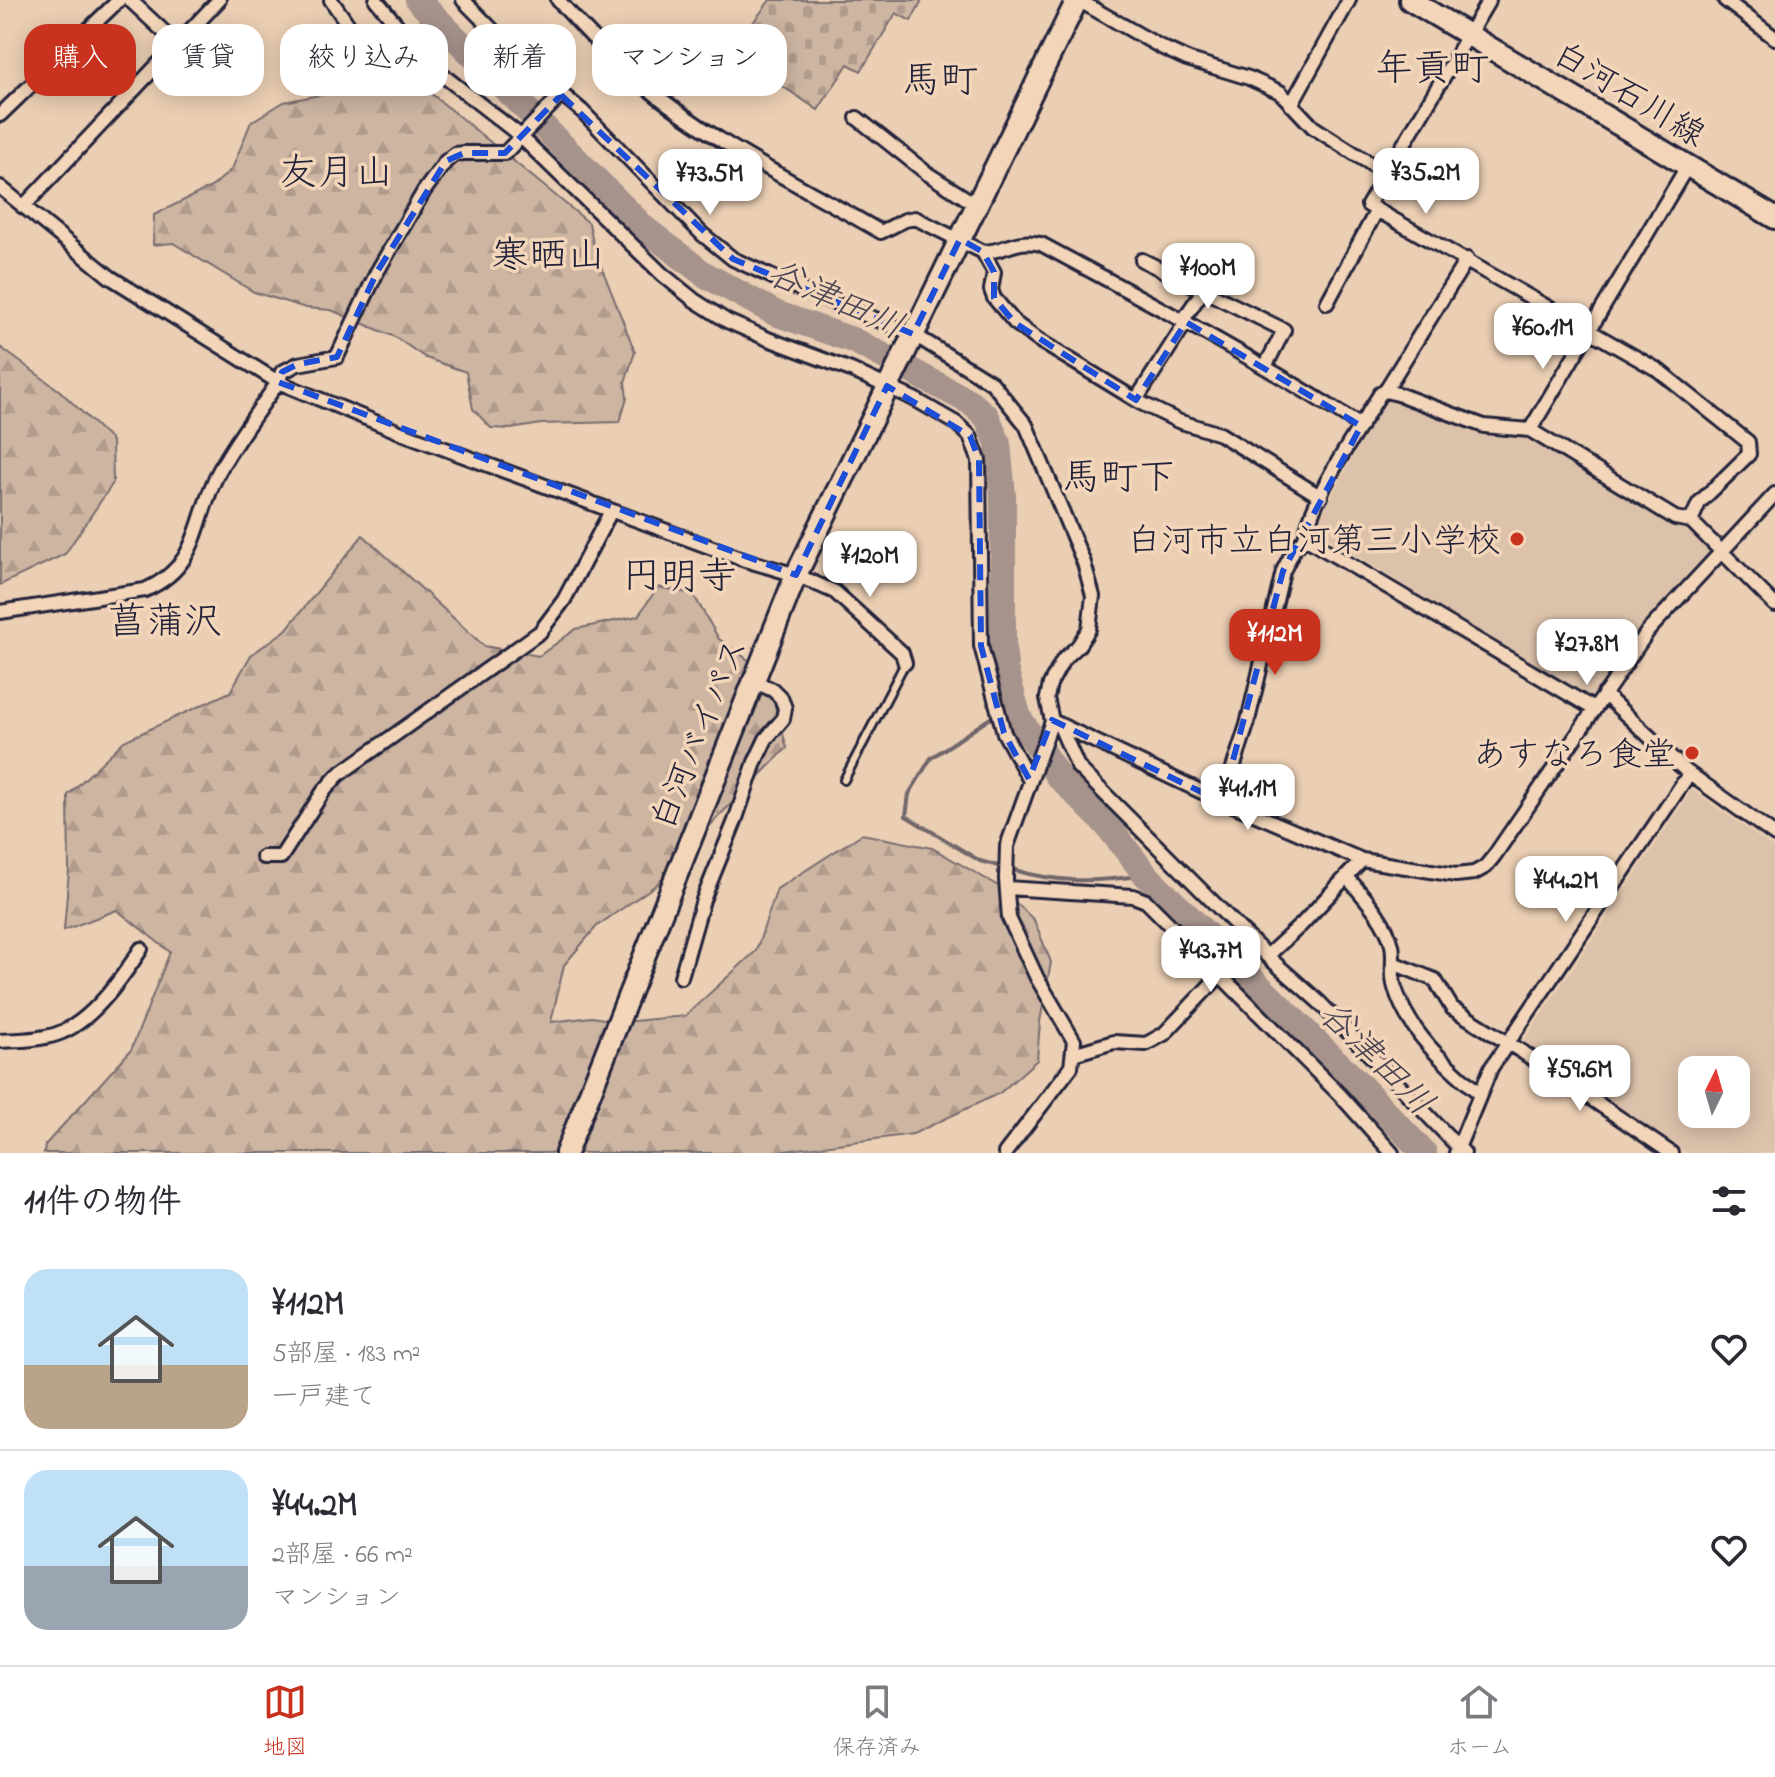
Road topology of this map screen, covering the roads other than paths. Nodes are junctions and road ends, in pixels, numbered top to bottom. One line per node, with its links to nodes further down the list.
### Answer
1 (119, 0): 23 (street)
2 (130, 0): 13 (street)
3 (219, 0): 14 (street)
4 (331, 0): 15 (street)
5 (376, 0): 25 (street)
6 (463, 0): 16 (street)
7 (558, 0): 33 (street)
8 (1078, 0): 22 (street); 29 (main road, 白河バイパス)
9 (1349, 0): 22 (street)
10 (1410, 0): 17 (main road, 白河石川線)
11 (1489, 0): 17 (street)
12 (1725, 0): 18 (street)
13 (156, 24)
14 (196, 24)
15 (348, 24)
16 (488, 24)
17 (1467, 35): 26 (main road, 白河石川線); 27 (street)
18 (1775, 38)
19 (152, 70): 30 (street)
20 (560, 96): 25 (street)
21 (562, 96): 41 (street)
22 (1291, 105): 27 (street)
23 (0, 115)
24 (857, 118): 29 (street)
25 (524, 134): 43 (street); 44 (street)
26 (1688, 165): 32 (main road, 白河石川線); 40 (street)
27 (1385, 173): 31 (street)
28 (0, 187): 30 (street)
29 (975, 204): 33 (main road, 白河バイパス)
30 (23, 207): 43 (street)
31 (1377, 210): 35 (street); 38 (street)
32 (1772, 211)
33 (960, 239): 34 (street); 41 (main road, 白河バイパス)
34 (983, 252): 39 (street); 46 (street)
35 (1467, 259): 40 (street); 45 (street)
36 (1142, 260): 37 (street)
37 (1204, 289): 39 (street); 42 (street)
38 (1327, 303)
39 (1185, 321): 42 (street); 46 (street)
40 (1587, 330): 48 (street); 52 (street)
41 (912, 337): 44 (main road, 白河バイパス); 62 (street)
42 (1265, 367): 47 (street)
43 (278, 382): 51 (street); 57 (street)
44 (888, 384): 55 (main road, 白河バイパス); 64 (street)
45 (1385, 391): 47 (street); 48 (street)
46 (1136, 400): 50 (street)
47 (1361, 426): 50 (street)
48 (1530, 430): 52 (street)
49 (1775, 494): 54 (street)
50 (1321, 497): 53 (street)
51 (611, 511): 55 (street); 68 (street)
52 (1691, 521): 54 (street)
53 (1305, 538): 61 (street); 66 (street)
54 (1721, 551): 56 (street); 60 (street)
55 (796, 575): 58 (street); 59 (main road, 白河バイパス)
56 (1775, 605)
57 (0, 612)
58 (905, 663): 65 (lane)
59 (753, 681): 76 (street); 82 (main road, 白河バイパス)
60 (1604, 694): 61 (street); 63 (street)
61 (1594, 709): 69 (street)
62 (1055, 722): 64 (street); 66 (street); 73 (street)
63 (1689, 774): 67 (street); 78 (street)
64 (1029, 779): 71 (street)
65 (844, 780)
66 (1222, 802): 69 (street)
67 (1775, 835)
68 (263, 857)
69 (1362, 860): 70 (street)
70 (1347, 877): 73 (street); 74 (street)
71 (1006, 884): 75 (street); 79 (street)
72 (141, 949): 77 (street)
73 (1267, 956): 81 (street)
74 (1393, 963): 78 (street); 80 (street)
75 (1219, 976): 79 (street); 84 (street)
76 (681, 977)
77 (0, 1041)
78 (1507, 1044): 80 (street); 85 (street)
79 (1073, 1054): 83 (street)
80 (1479, 1093): 81 (street)
81 (1459, 1151)
82 (566, 1153)
83 (1005, 1153)
84 (1392, 1153)
85 (1671, 1153)

